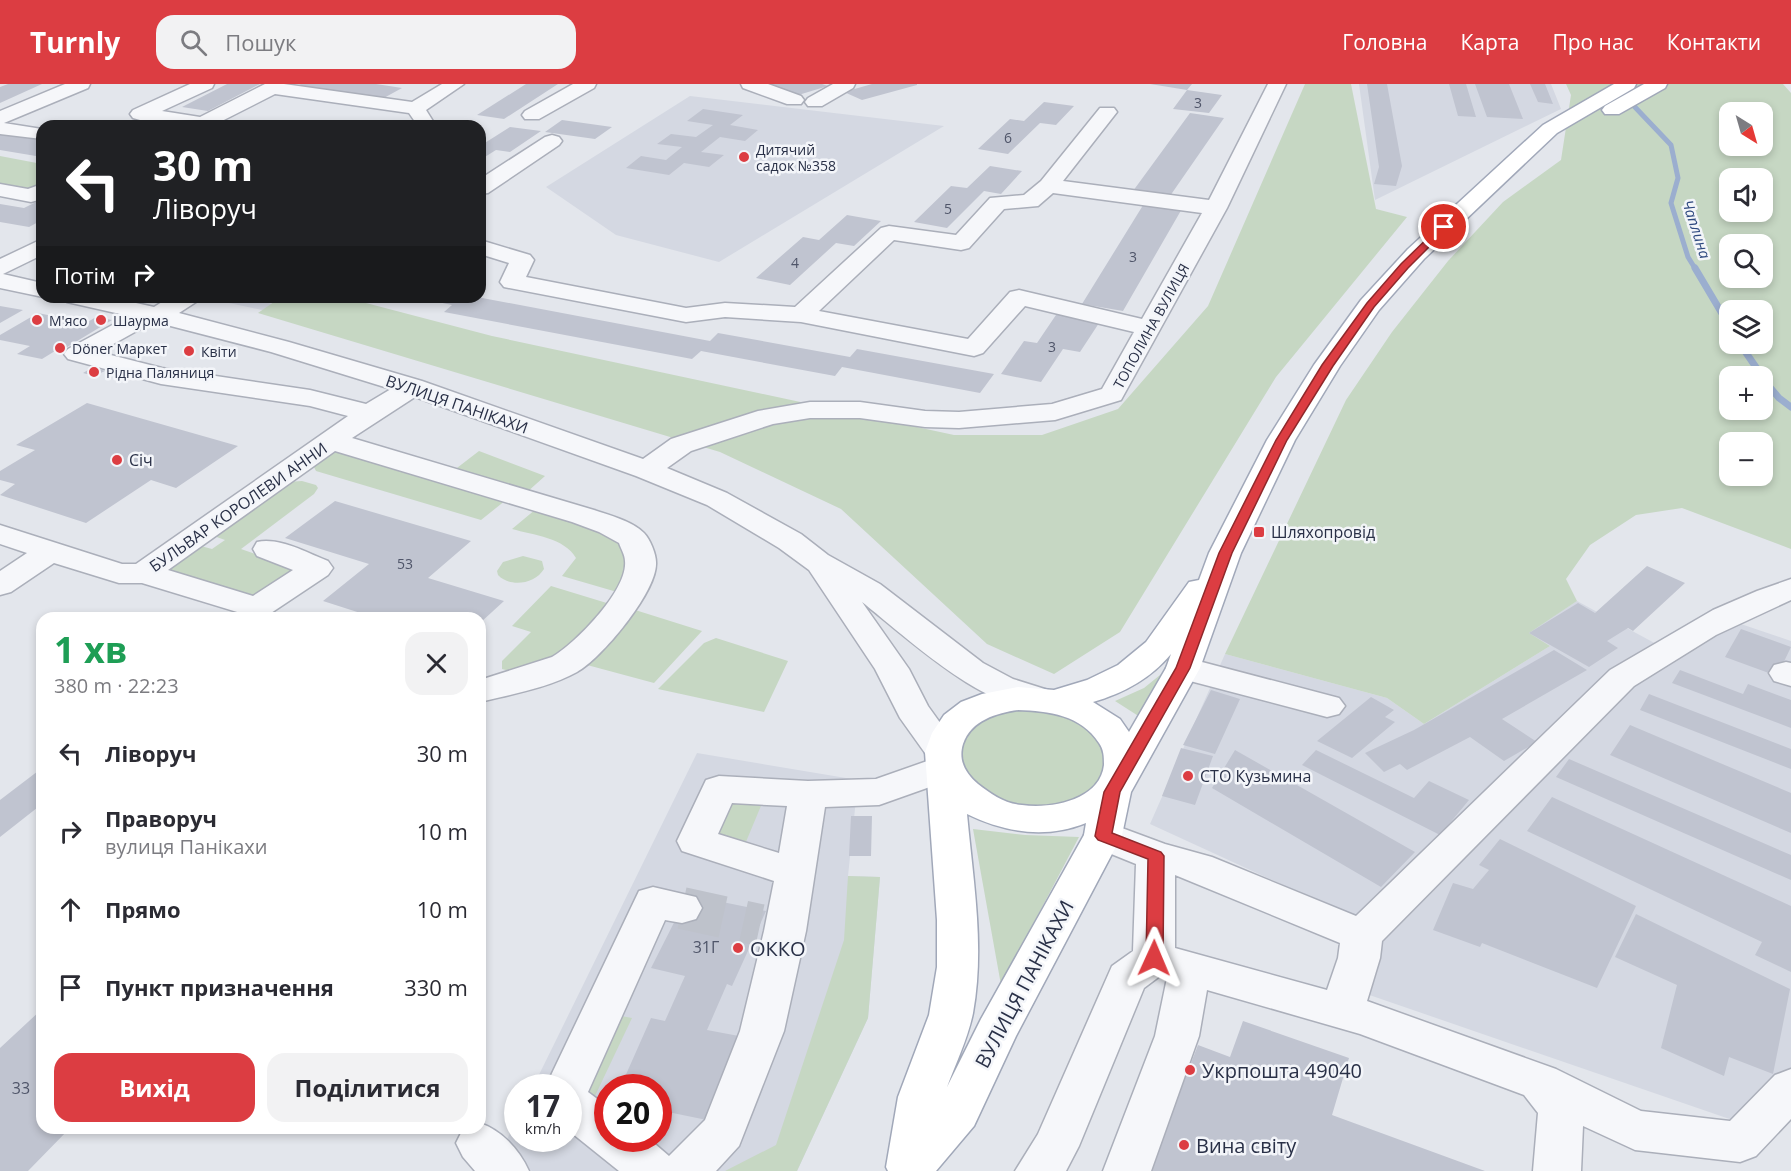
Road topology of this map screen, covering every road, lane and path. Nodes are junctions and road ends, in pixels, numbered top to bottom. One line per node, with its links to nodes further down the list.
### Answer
1 (81, 84): 15 (street)
2 (205, 84): 16 (street)
3 (455, 84): 12 (street)
4 (587, 84): 14 (street)
5 (750, 84): 10 (street)
6 (846, 84): 11 (street)
7 (1277, 84): 27 (street, ТОПОЛИНА ВУЛИЦЯ)
8 (1627, 84): 22 (main road)
9 (1658, 84): 22 (main road)
10 (794, 100)
11 (815, 102)
12 (415, 108): 17 (street); 18 (street)
13 (1107, 112): 24 (street)
14 (532, 115)
15 (0, 118)
16 (183, 120)
17 (210, 120)
18 (424, 120)
19 (0, 128): 20 (street)
20 (36, 134)
21 (552, 141): 23 (street)
22 (1513, 165): 46 (main road)
23 (486, 184)
24 (1049, 186): 27 (street); 36 (street)
25 (0, 190): 26 (street)
26 (36, 193)
27 (1216, 208): 37 (street, ТОПОЛИНА ВУЛИЦЯ)
28 (36, 249): 30 (street)
29 (486, 249): 36 (street)
30 (0, 268)
31 (0, 281): 32 (street)
32 (36, 289)
33 (103, 303): 35 (street, ВУЛИЦЯ ПАНІКАХИ)
34 (177, 303): 35 (street)
35 (158, 315): 38 (street, ВУЛИЦЯ ПАНІКАХИ); 39 (street)
36 (801, 315): 37 (street)
37 (1149, 328): 41 (street, ТОПОЛИНА ВУЛИЦЯ)
38 (413, 387): 39 (street, БУЛЬВАР КОРОЛЕВИ АННИ); 41 (street, ВУЛИЦЯ ПАНІКАХИ)
39 (370, 413): 40 (street, БУЛЬВАР КОРОЛЕВИ АННИ)
40 (331, 441): 48 (street, БУЛЬВАР КОРОЛЕВИ АННИ); 52 (street)
41 (646, 470): 47 (street, ВУЛИЦЯ ПАНІКАХИ)
42 (0, 512): 45 (street)
43 (0, 534): 45 (street, БУЛЬВАР КОРОЛЕВИ АННИ)
44 (268, 549): 48 (street)
45 (51, 551): 48 (street, БУЛЬВАР КОРОЛЕВИ АННИ); 49 (street)
46 (1225, 553): 51 (main road); 53 (main road)
47 (817, 562): 53 (street, ВУЛИЦЯ ПАНІКАХИ); 55 (street, ВУЛИЦЯ ПАНІКАХИ)
48 (144, 573)
49 (0, 585)
50 (1791, 589): 62 (street)
51 (1183, 668): 54 (street); 56 (main road)
52 (486, 689)
53 (1045, 700): 55 (main road); 56 (main road)
54 (1327, 706)
55 (944, 760): 56 (main road); 57 (street); 71 (main road, ВУЛИЦЯ ПАНІКАХИ)
56 (1116, 784): 58 (main road, ВУЛИЦЯ ПАНІКАХИ)
57 (808, 794): 60 (street); 60 (street)
58 (1103, 836): 59 (street); 71 (main road, ВУЛИЦЯ ПАНІКАХИ)
59 (1156, 856): 62 (street); 63 (street)
60 (795, 873): 73 (street)
61 (681, 908): 65 (street)
62 (1362, 935): 64 (street)
63 (1172, 963): 64 (street); 74 (street); 75 (street)
64 (1342, 1011): 66 (street)
65 (573, 1074)
66 (1540, 1082): 67 (street); 76 (street)
67 (1791, 1088)
68 (582, 1114): 69 (street)
69 (594, 1123)
70 (630, 1152): 72 (street)
71 (917, 1168)
72 (653, 1171)
73 (685, 1171)
74 (1039, 1171)
75 (1126, 1171)
76 (1557, 1171)

